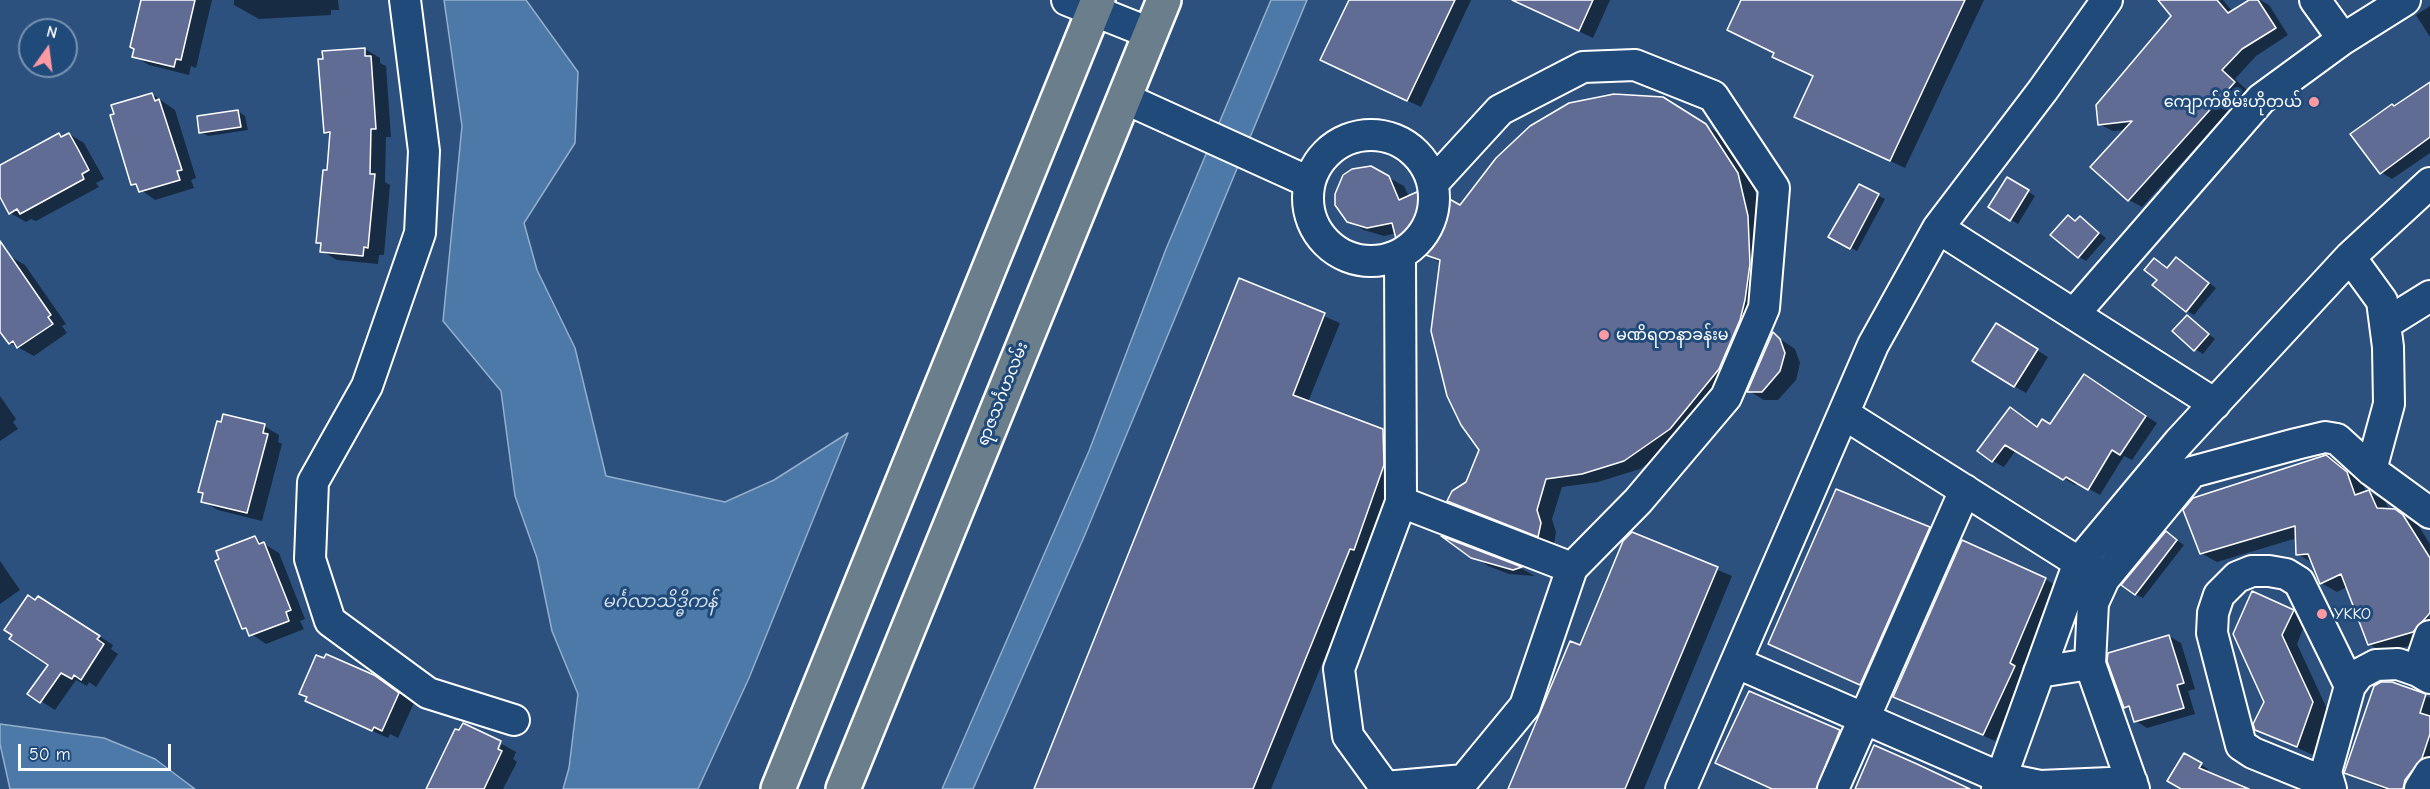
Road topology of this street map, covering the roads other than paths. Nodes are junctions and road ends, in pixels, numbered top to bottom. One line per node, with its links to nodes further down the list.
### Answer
1 (405, 0): 37 (street)
2 (1164, 0): 7 (main road, ရာဇသင်္ဂဟလမ်း)
3 (2108, 0): 13 (street)
4 (2315, 0): 8 (street)
5 (2405, 0): 8 (street)
6 (1086, 3): 7 (street); 43 (main road)
7 (1150, 33): 9 (main road, ရာဇသင်္ဂဟလမ်း)
8 (2343, 39): 17 (street)
9 (1124, 98): 10 (street); 44 (main road, ရာဇသင်္ဂဟလမ်း)
10 (1309, 182): 11 (street); 14 (street)
11 (1433, 183): 14 (street); 28 (street)
12 (2427, 192): 15 (street)
13 (1938, 228): 17 (street); 20 (street)
14 (1400, 255): 25 (street)
15 (2350, 257): 18 (street); 19 (street)
16 (2430, 296): 18 (street)
17 (2074, 314): 19 (street)
18 (2385, 324): 22 (street)
19 (2215, 404): 21 (street)
20 (1844, 414): 24 (street); 31 (street)
21 (2167, 457): 23 (street); 27 (street)
22 (2371, 470): 23 (street); 26 (street)
23 (2192, 472): 29 (street)
24 (1965, 490): 27 (street); 36 (street)
25 (1401, 502): 28 (street); 42 (street)
26 (2430, 513)
27 (2079, 562): 29 (street); 33 (street)
28 (1572, 568): 42 (street)
29 (2103, 579): 32 (street)
30 (2430, 636): 34 (street)
31 (1737, 663): 36 (street); 45 (street)
32 (2090, 664): 33 (street); 40 (street)
33 (2039, 672): 39 (street)
34 (2424, 675): 35 (street)
35 (2350, 686): 41 (street); 41 (street)
36 (1864, 718): 39 (street); 46 (street)
37 (514, 720)
38 (2430, 773): 47 (street)
39 (1999, 784): 40 (street)
40 (2133, 786)
41 (2330, 786)
42 (1384, 788)
43 (778, 789)
44 (843, 789)
45 (1681, 789)
46 (1833, 789)
47 (2420, 789)

